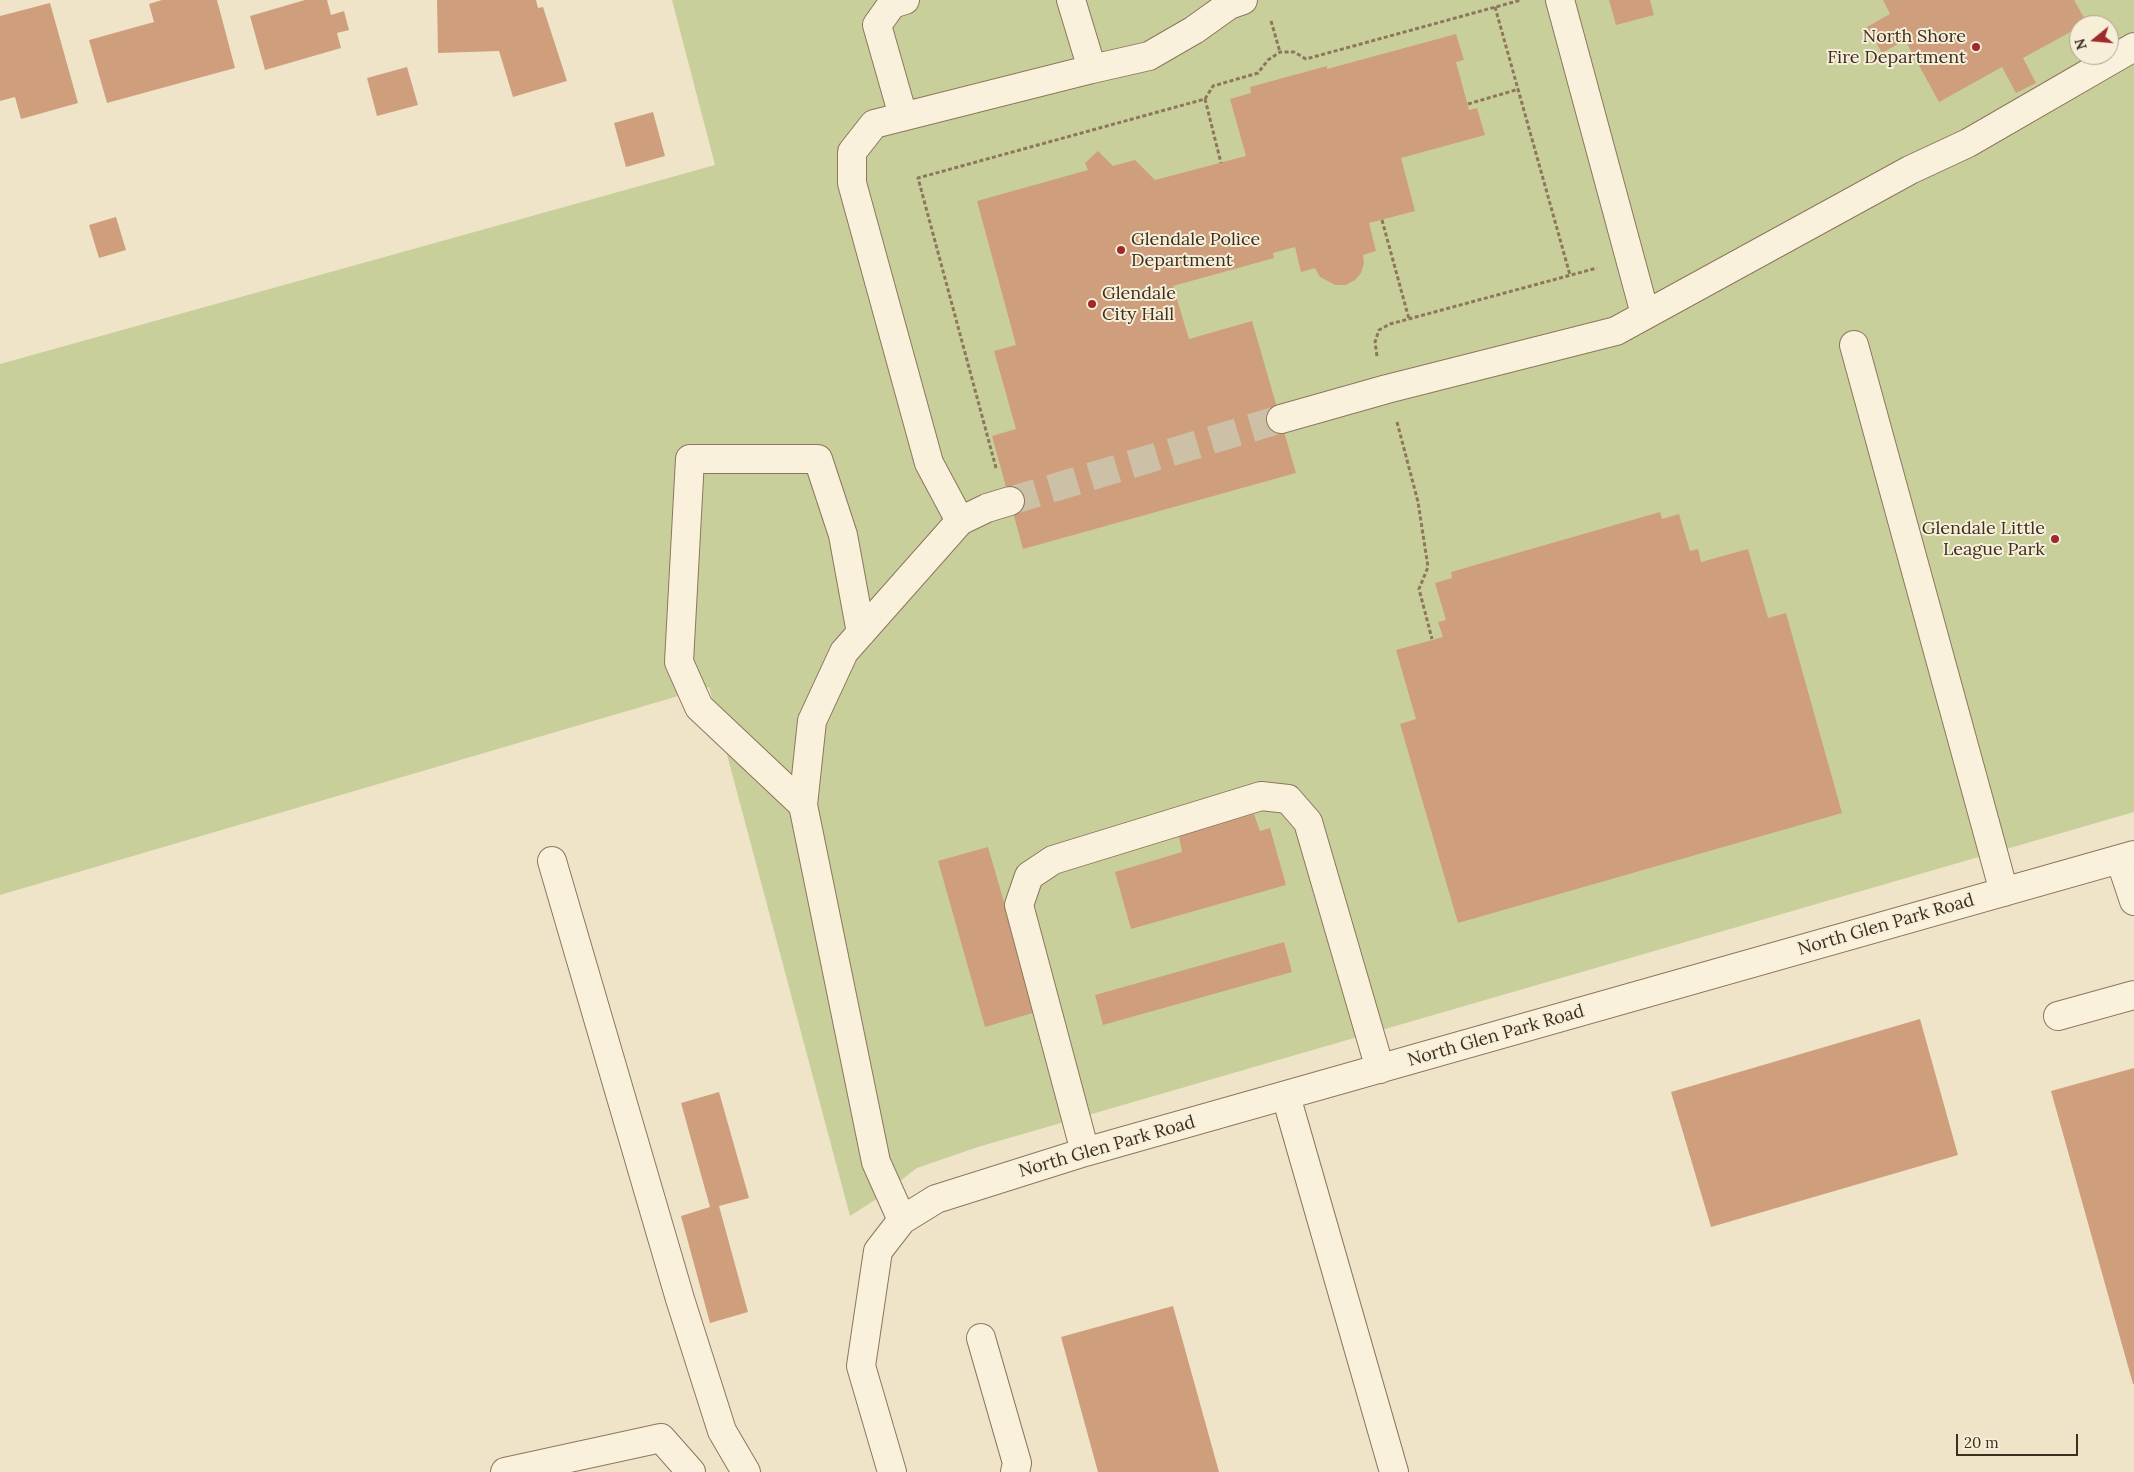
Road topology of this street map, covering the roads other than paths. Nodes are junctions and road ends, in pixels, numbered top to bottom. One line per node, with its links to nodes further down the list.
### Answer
1 (906, 0): 7 (street)
2 (1071, 0): 6 (street)
3 (1243, 0): 6 (street)
4 (1560, 0): 8 (street)
5 (2134, 47): 8 (street)
6 (1092, 70): 7 (street)
7 (903, 116): 12 (street)
8 (1645, 314): 10 (street)
9 (1854, 345): 17 (street)
10 (1280, 419)
11 (1007, 502): 12 (street)
12 (960, 521): 13 (street)
13 (861, 633): 14 (street); 14 (street)
14 (803, 805): 24 (street)
15 (2127, 857): 17 (street, North Glen Park Road); 18 (street)
16 (552, 861): 28 (street)
17 (2004, 892): 21 (street, North Glen Park Road)
18 (2134, 901)
19 (2134, 994): 20 (street)
20 (2058, 1016)
21 (1380, 1069): 22 (street, North Glen Park Road); 23 (street)
22 (1286, 1096): 23 (street, North Glen Park Road); 31 (street)
23 (1086, 1152): 24 (street, North Glen Park Road)
24 (902, 1220): 29 (street, North Glen Park Road)
25 (981, 1338): 30 (street)
26 (505, 1472): 27 (street)
27 (691, 1472)
28 (746, 1472)
29 (892, 1472)
30 (1015, 1472)
31 (1394, 1472)

